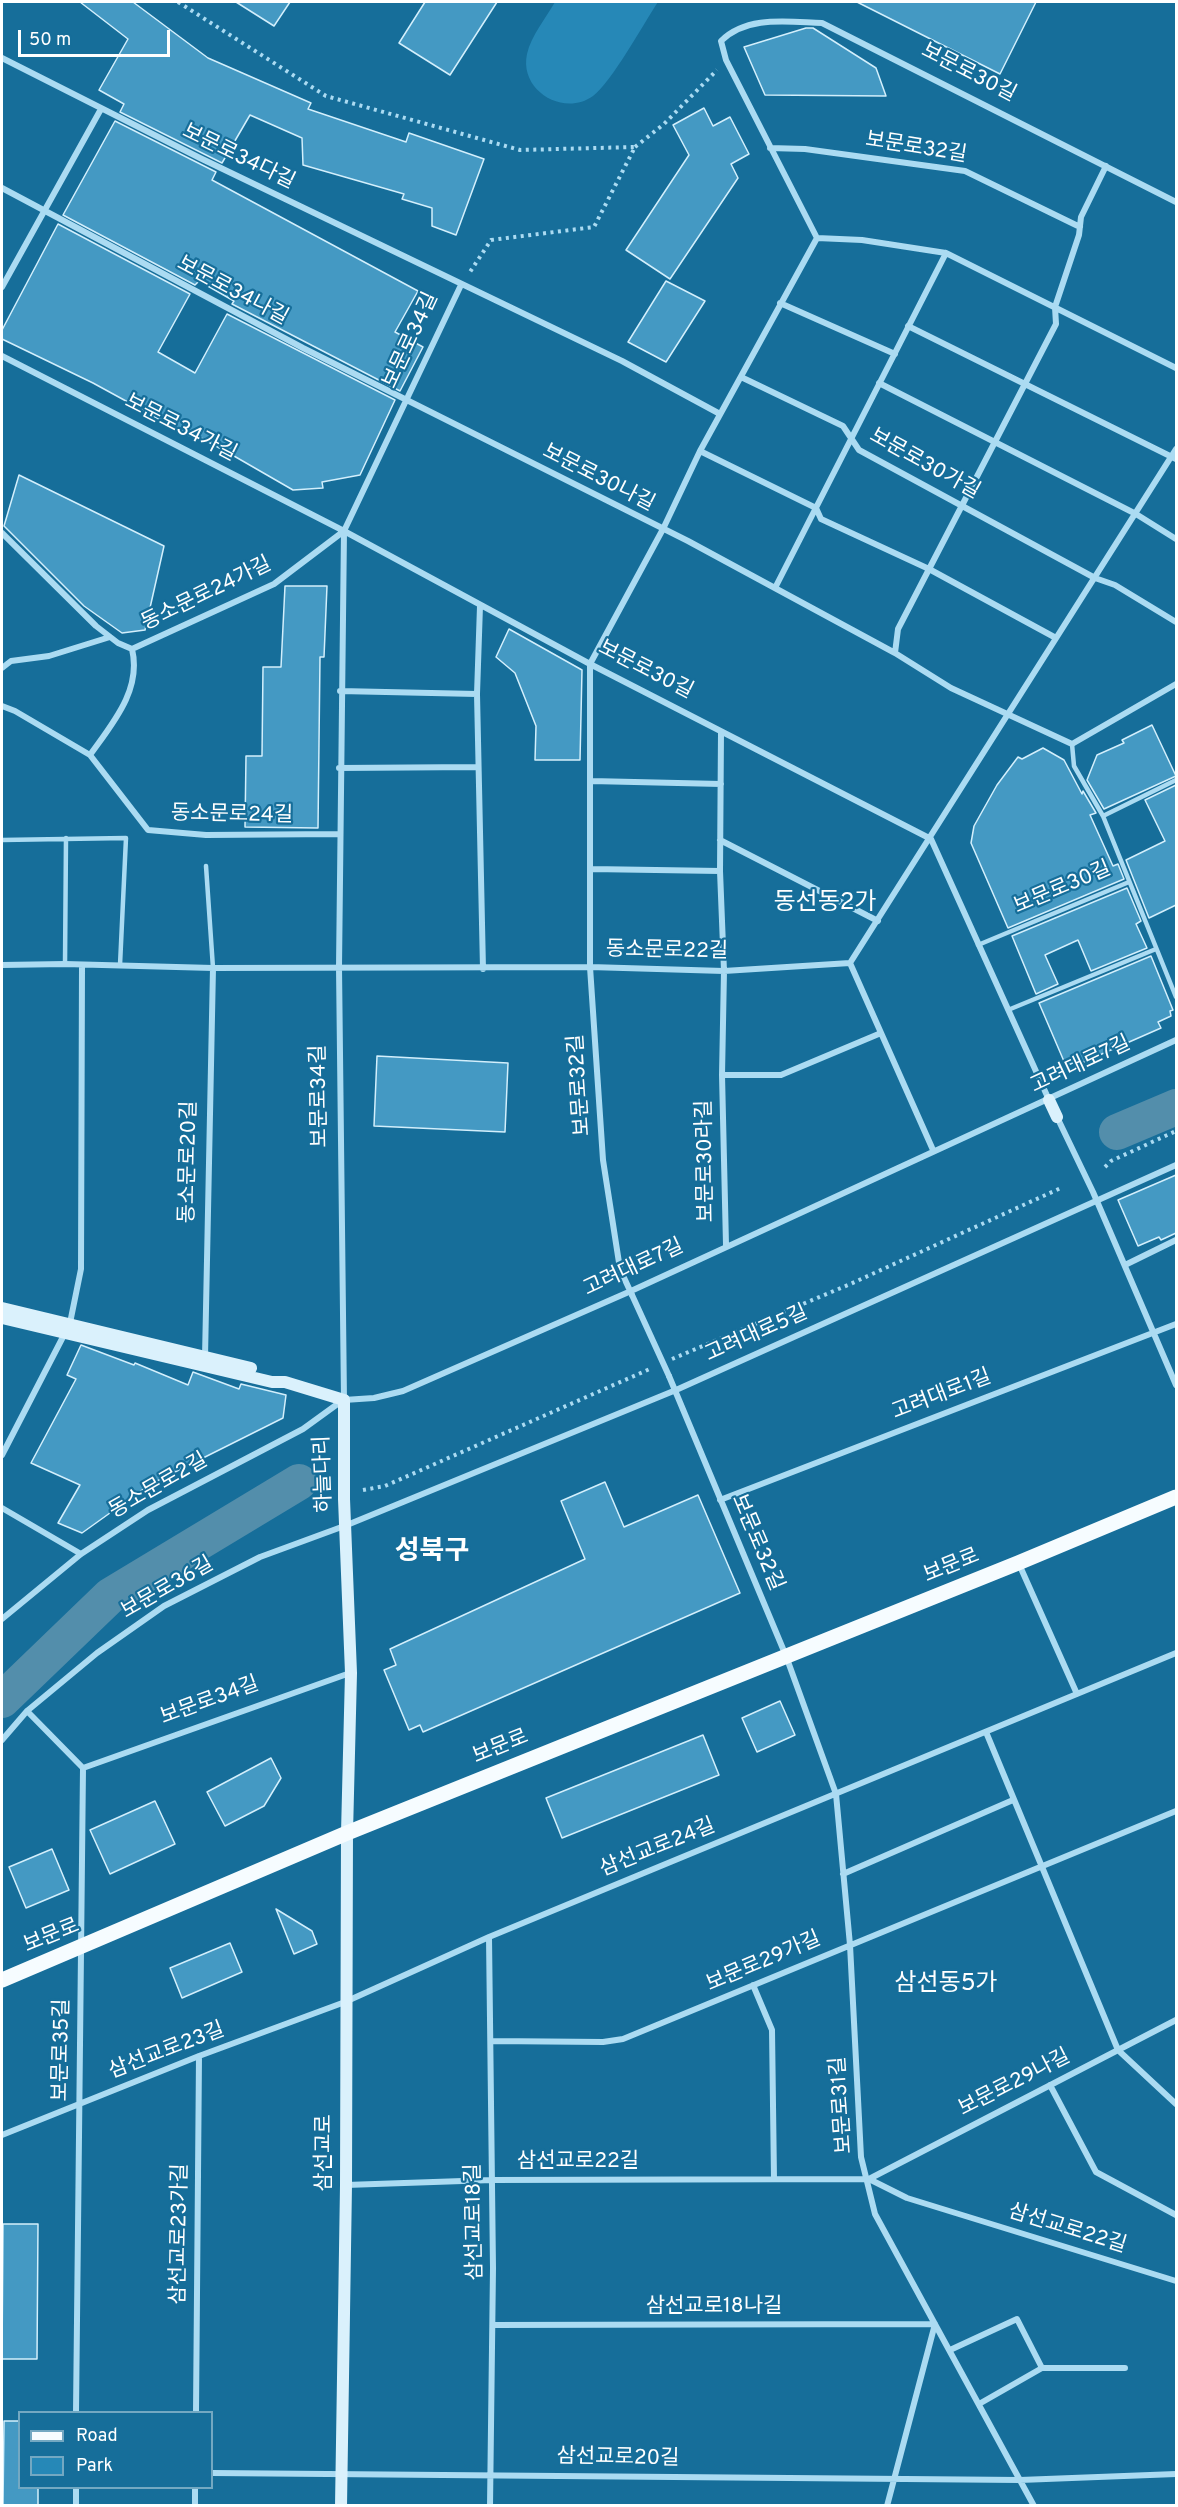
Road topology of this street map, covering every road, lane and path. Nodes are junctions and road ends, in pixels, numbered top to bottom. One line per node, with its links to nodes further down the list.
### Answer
1 (178, 2): 5 (path)
2 (2, 57): 4 (street, 보문로34다길)
3 (726, 60): 5 (path); 6 (street); 7 (street, 보문로30길)
4 (100, 109): 10 (street); 14 (street, 보문로34다길)
5 (635, 147): 14 (path)
6 (770, 148): 11 (street, 보문로32길); 12 (street)
7 (1106, 166): 9 (street, 보문로30길); 11 (street)
8 (2, 188): 10 (street, 보문로34나길)
9 (1176, 202)
10 (44, 210): 15 (street); 25 (street, 보문로34나길)
11 (1080, 226): 17 (street)
12 (818, 238): 13 (street); 16 (street, 보문로32길)
13 (946, 254): 17 (street); 18 (street)
14 (460, 285): 25 (street, 보문로34길); 26 (street, 보문로34길)
15 (2, 287)
16 (780, 303): 19 (street); 22 (street, 보문로32길)
17 (1055, 307): 21 (street); 24 (street)
18 (908, 326): 19 (street); 24 (street)
19 (895, 354): 23 (street)
20 (2, 356): 36 (street, 보문로34가길)
21 (1176, 368)
22 (741, 377): 26 (street, 보문로32길); 27 (street, 보문로30가길)
23 (879, 383): 27 (street); 28 (street)
24 (1025, 384): 28 (street); 31 (street)
25 (406, 400): 35 (street, 보문로30나길); 36 (street, 보문로34길)
26 (720, 414): 30 (street, 보문로32길)
27 (850, 440): 32 (street, 보문로30가길); 33 (street)
28 (996, 441): 32 (street); 34 (street)
29 (1176, 449): 31 (street)
30 (700, 451): 33 (street); 35 (street, 보문로32길)
31 (1174, 458): 34 (street)
32 (963, 506): 39 (street); 40 (street, 보문로30가길)
33 (816, 508): 39 (street); 41 (street)
34 (1136, 514): 38 (street); 40 (street)
35 (663, 529): 41 (street, 보문로30나길); 48 (street, 보문로32길)
36 (344, 531): 42 (street, 보문로30길); 46 (street, 동소문로24가길); 51 (street, 보문로34길)
37 (2, 533): 44 (street, 동소문로24가길)
38 (1176, 539)
39 (929, 569): 45 (street); 47 (street)
40 (1095, 578): 43 (street, 보문로30가길); 45 (street)
41 (775, 588): 47 (street, 보문로30나길)
42 (480, 606): 48 (street, 보문로30길); 52 (street)
43 (1176, 622)
44 (110, 637): 46 (street, 동소문로24가길); 49 (street)
45 (1056, 638): 54 (street)
46 (132, 649): 57 (street)
47 (896, 653): 54 (street, 보문로30나길)
48 (590, 664): 55 (street, 보문로30길); 61 (street, 보문로32길)
49 (2, 668)
50 (1176, 684): 56 (street)
51 (340, 691): 52 (street); 59 (street, 보문로34길)
52 (477, 694): 58 (street)
53 (2, 706): 57 (street, 동소문로24길)
54 (1007, 715): 56 (street, 보문로30나길); 66 (street)
55 (721, 732): 62 (street, 보문로30라길); 66 (street, 보문로30길)
56 (1072, 744): 63 (lane)
57 (90, 755): 64 (street, 동소문로24길)
58 (477, 767): 59 (street); 84 (street)
59 (339, 768): 64 (street, 보문로34길)
60 (1176, 780): 63 (lane)
61 (591, 781): 62 (street); 70 (street, 보문로32길)
62 (721, 784): 68 (street, 보문로30라길)
63 (1103, 816): 72 (lane)
64 (339, 834): 81 (street, 보문로34길)
65 (66, 838): 67 (lane); 77 (lane); 79 (lane)
66 (932, 839): 73 (street); 74 (street)
67 (2, 840)
68 (720, 840): 71 (street, 보문로30라길); 73 (street)
69 (206, 866): 83 (lane)
70 (591, 869): 71 (street); 82 (street, 보문로32길)
71 (720, 871): 85 (street, 보문로30라길)
72 (1129, 882): 74 (lane, 보문로30길); 75 (lane)
73 (878, 921): 76 (street)
74 (978, 945): 87 (street)
75 (1156, 949): 86 (lane); 87 (lane)
76 (850, 963): 85 (street, 동소문로22길); 88 (street)
77 (65, 964): 78 (street, 동소문로22길); 80 (street, 동소문로22길)
78 (2, 965)
79 (120, 965): 80 (street, 동소문로22길); 83 (street, 동소문로22길)
80 (82, 966): 106 (street)
81 (339, 967): 83 (street, 동소문로22길); 84 (street, 동소문로22길); 114 (street, 보문로34길)
82 (590, 967): 84 (street, 동소문로22길); 85 (street, 동소문로22길); 102 (street, 보문로32길)
83 (213, 968): 108 (street, 동소문로20길)
84 (483, 969)
85 (724, 971): 90 (street, 보문로30라길)
86 (1176, 997)
87 (1008, 1010): 91 (street)
88 (881, 1033): 90 (street, 보문로30라길); 94 (street)
89 (1176, 1040): 91 (street, 고려대로7길)
90 (722, 1076): 100 (street, 보문로30라길)
91 (1049, 1100): 92 (street); 94 (street, 고려대로7길)
92 (1058, 1117): 98 (street)
93 (1176, 1131): 96 (path)
94 (933, 1150): 100 (street, 고려대로7길)
95 (1176, 1165): 98 (street, 고려대로5길)
96 (1106, 1167)
97 (1063, 1187): 109 (path)
98 (1096, 1200): 101 (street); 113 (street, 고려대로5길)
99 (1176, 1240): 101 (street)
100 (726, 1245): 102 (street, 고려대로7길)
101 (1125, 1265): 107 (street)
102 (631, 1293): 113 (street, 보문로32길, bridge); 114 (street, 고려대로7길)
103 (2, 1308): 106 (street)
104 (2, 1318): 106 (street)
105 (1176, 1324): 107 (street, 고려대로1길)
106 (68, 1328): 108 (street); 111 (street); 116 (street)
107 (1155, 1332): 112 (street); 119 (street, 고려대로1길)
108 (205, 1357): 111 (street)
109 (664, 1362)
110 (656, 1366): 117 (path)
111 (285, 1382): 114 (street)
112 (1176, 1385)
113 (676, 1390): 119 (street, 보문로32길); 121 (street, 고려대로5길)
114 (344, 1400): 115 (street, 보문로34길); 122 (street, 동소문로2길)
115 (343, 1422): 121 (street, 하늘다리)
116 (2, 1455)
117 (363, 1490)
118 (1176, 1497): 123 (main road, 보문로)
119 (720, 1500): 126 (street, 보문로32길)
120 (2, 1508): 122 (street)
121 (347, 1525): 127 (street); 129 (street, 보문로36길)
122 (81, 1554): 124 (street, 동소문로2길)
123 (1018, 1563): 126 (main road, 보문로); 128 (street)
124 (2, 1619)
125 (1176, 1653): 128 (street, 삼선교로24길)
126 (786, 1656): 133 (street, 보문로31길); 136 (main road, 보문로)
127 (351, 1672): 132 (street, 보문로34길); 136 (street)
128 (1077, 1694): 130 (street, 삼선교로24길)
129 (27, 1711): 131 (street, 보문로36길); 132 (street)
130 (986, 1732): 133 (street, 삼선교로24길); 134 (street)
131 (2, 1740)
132 (82, 1768): 141 (street, 보문로35길)
133 (836, 1794): 138 (street, 보문로31길); 139 (street, 삼선교로24길)
134 (1013, 1800): 137 (street); 138 (street)
135 (1176, 1811): 137 (street, 보문로29가길)
136 (347, 1833): 141 (main road, 보문로); 144 (street, 삼선교로)
137 (1040, 1866): 140 (street, 보문로29가길); 147 (street)
138 (843, 1874): 140 (street, 보문로31길)
139 (489, 1937): 144 (street, 삼선교로24길); 146 (street, 삼선교로18길)
140 (850, 1945): 143 (street, 보문로29가길); 154 (street, 보문로31길)
141 (81, 1948): 142 (main road, 보문로); 150 (street, 보문로35길)
142 (2, 1980)
143 (753, 1985): 146 (street, 보문로29가길); 153 (street)
144 (345, 2002): 148 (street, 삼선교로23길); 156 (street, 삼선교로)
145 (1176, 2020): 147 (street, 보문로29나길)
146 (490, 2041): 155 (street, 삼선교로18길)
147 (1118, 2050): 149 (street, 보문로29나길); 151 (street)
148 (199, 2056): 150 (street, 삼선교로23길); 166 (street, 삼선교로23가길)
149 (1050, 2085): 154 (street, 보문로29나길); 157 (street)
150 (79, 2104): 152 (street, 삼선교로23길); 165 (street, 보문로35길)
151 (1176, 2104)
152 (2, 2135)
153 (774, 2179): 154 (street, 삼선교로22길); 155 (street, 삼선교로22길)
154 (869, 2179): 158 (street, 삼선교로22길); 159 (street, 보문로31길)
155 (492, 2180): 156 (street, 삼선교로22길); 160 (street, 삼선교로18길)
156 (346, 2185): 168 (street, 삼선교로)
157 (1176, 2215)
158 (1176, 2281)
159 (935, 2324): 160 (street, 삼선교로18나길); 161 (street, 보문로31길); 171 (street)
160 (493, 2325): 169 (street, 삼선교로18길)
161 (950, 2350): 162 (street); 164 (street, 보문로31길)
162 (1042, 2367): 163 (street); 164 (street)
163 (1125, 2368)
164 (979, 2404): 172 (street, 보문로31길)
165 (76, 2411)
166 (196, 2411)
167 (213, 2474): 168 (street)
168 (340, 2474): 169 (street, 삼선교로20길); 177 (street, 삼선교로)
169 (490, 2474): 171 (street, 삼선교로20길); 178 (street, 삼선교로18길)
170 (1176, 2474): 172 (street, 삼선교로20길)
171 (894, 2478): 172 (street, 삼선교로20길); 179 (street)
172 (1020, 2480): 180 (street, 보문로31길)
173 (76, 2489): 175 (street)
174 (195, 2489): 176 (street)
175 (76, 2505)
176 (195, 2505)
177 (341, 2505)
178 (490, 2505)
179 (888, 2505)
180 (1034, 2505)

